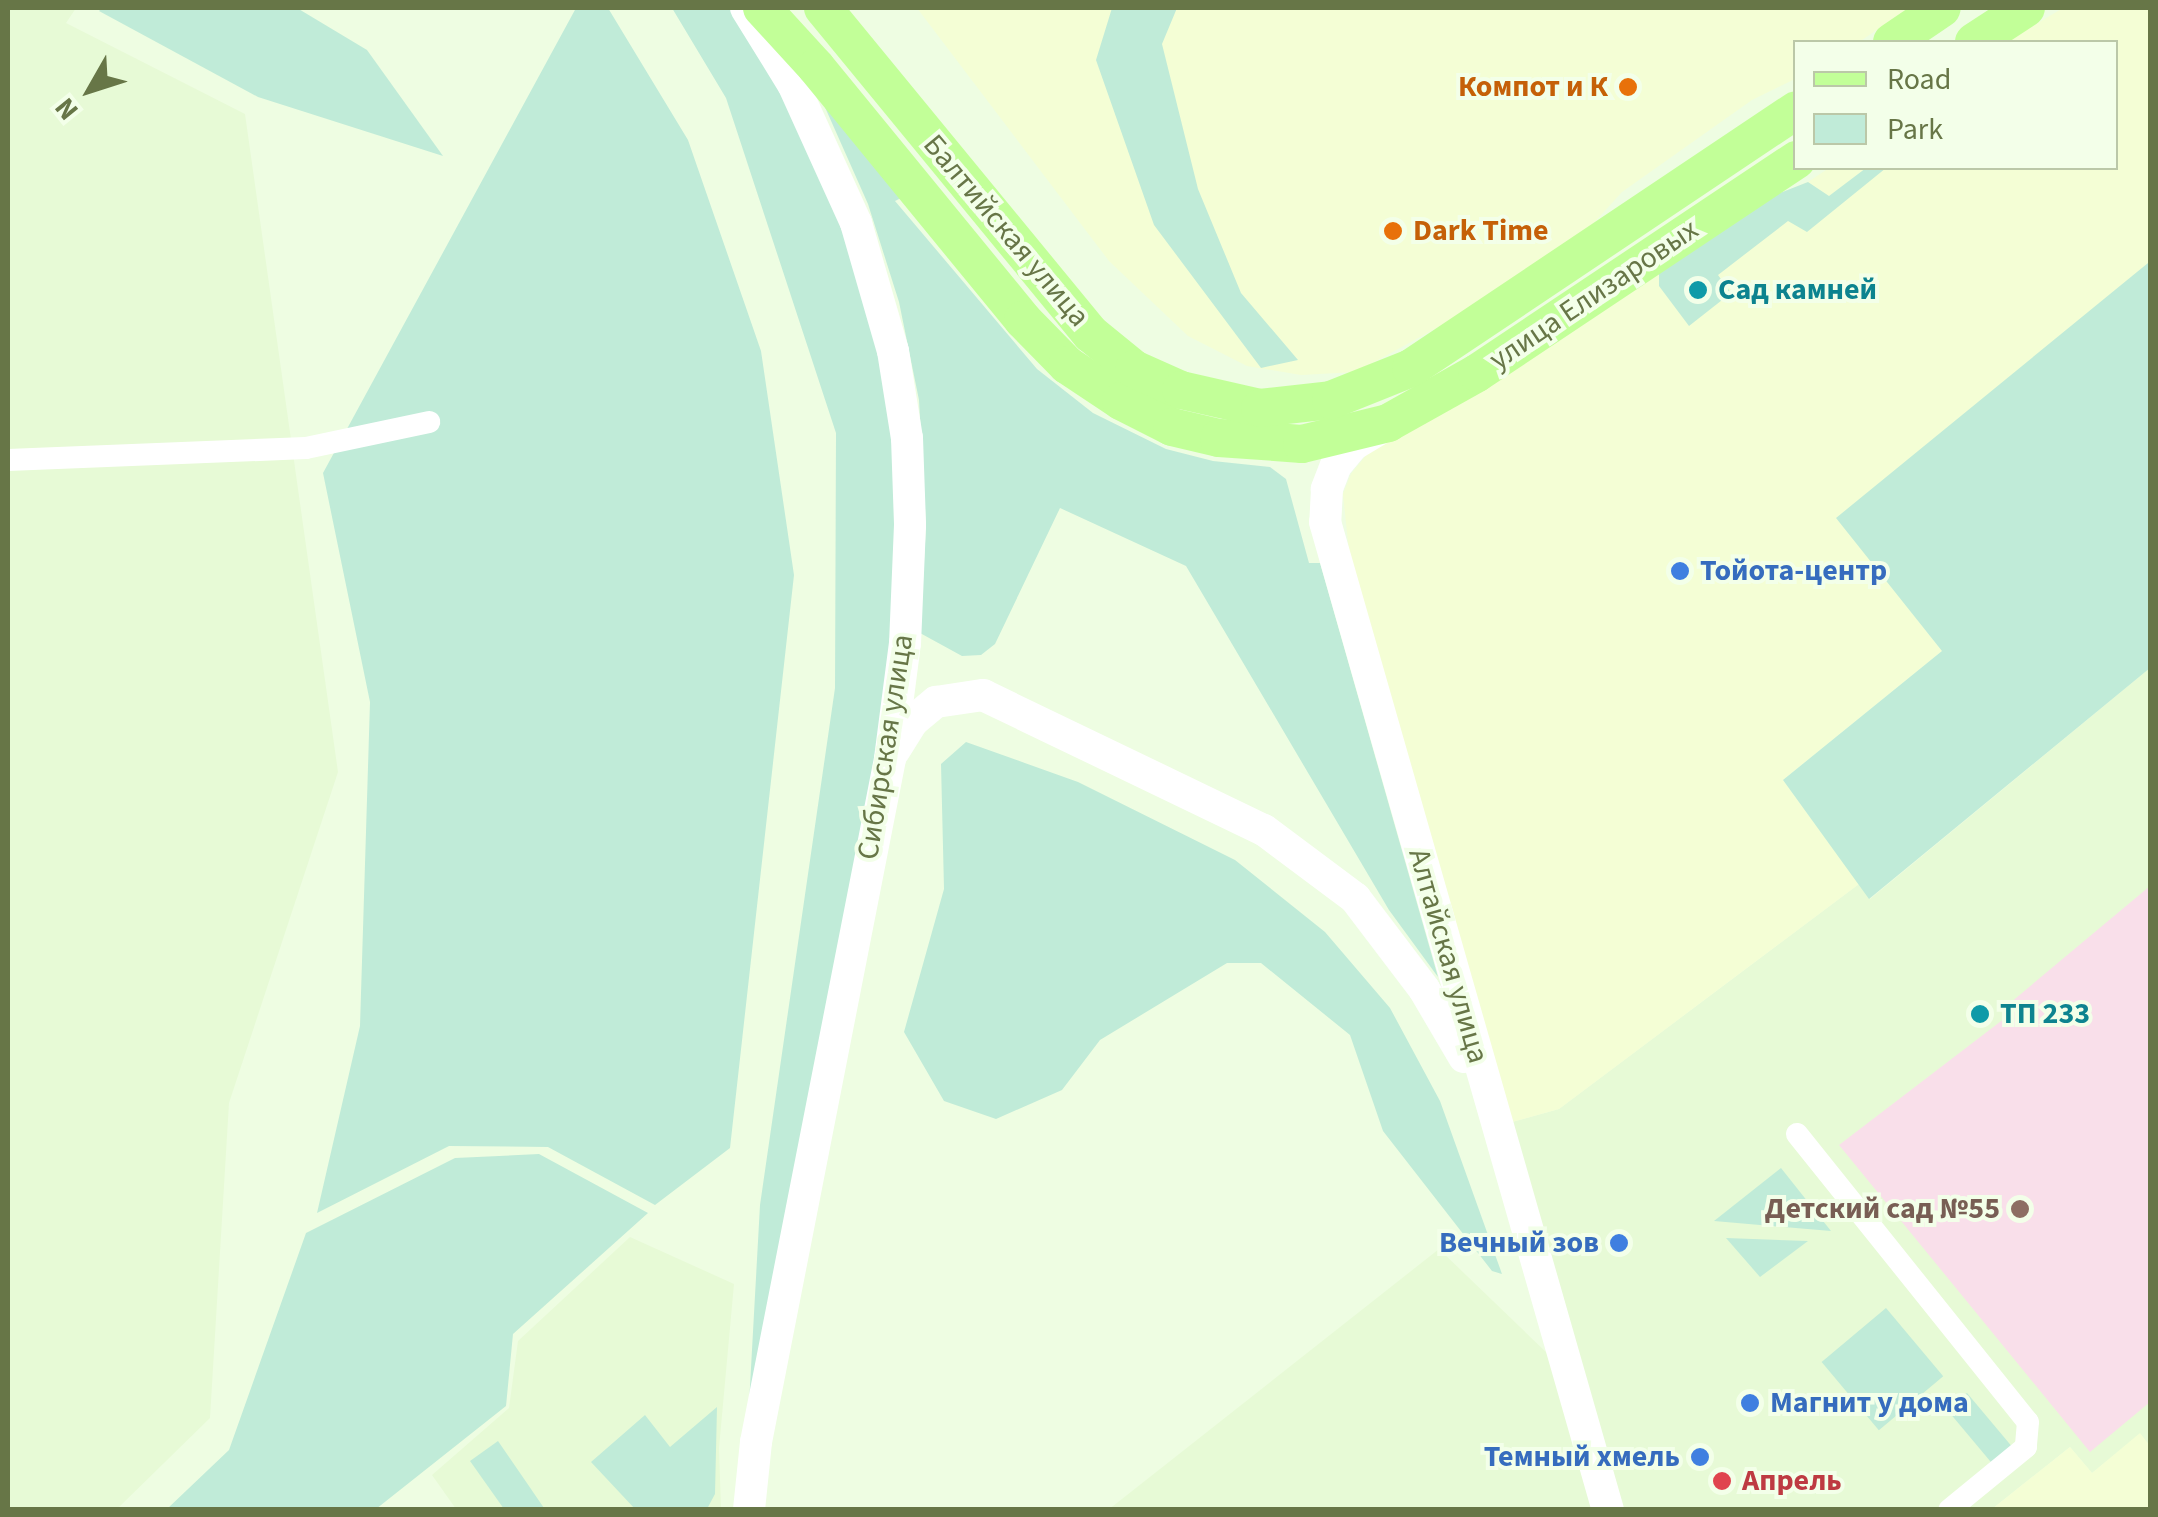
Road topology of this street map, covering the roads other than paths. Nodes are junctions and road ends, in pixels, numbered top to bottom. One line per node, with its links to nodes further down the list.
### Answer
1 (746, 8): 14 (main road, Сибирская улица)
2 (762, 8): 12 (main road, Балтийская улица)
3 (823, 8): 10 (main road, Балтийская улица)
4 (1942, 8): 6 (main road)
5 (2026, 8): 7 (main road)
6 (1895, 40)
7 (1977, 40)
8 (1793, 112): 10 (main road, улица Елизаровых)
9 (1793, 162): 12 (main road, улица Елизаровых)
10 (1453, 342)
11 (429, 422): 13 (street)
12 (1388, 424): 15 (main road, Алтайская улица)
13 (8, 460)
14 (890, 759): 15 (main road); 17 (main road, Сибирская улица)
15 (1489, 1103): 18 (main road, Алтайская улица)
16 (1798, 1134): 19 (street)
17 (749, 1510)
18 (1608, 1510)
19 (1949, 1510)

